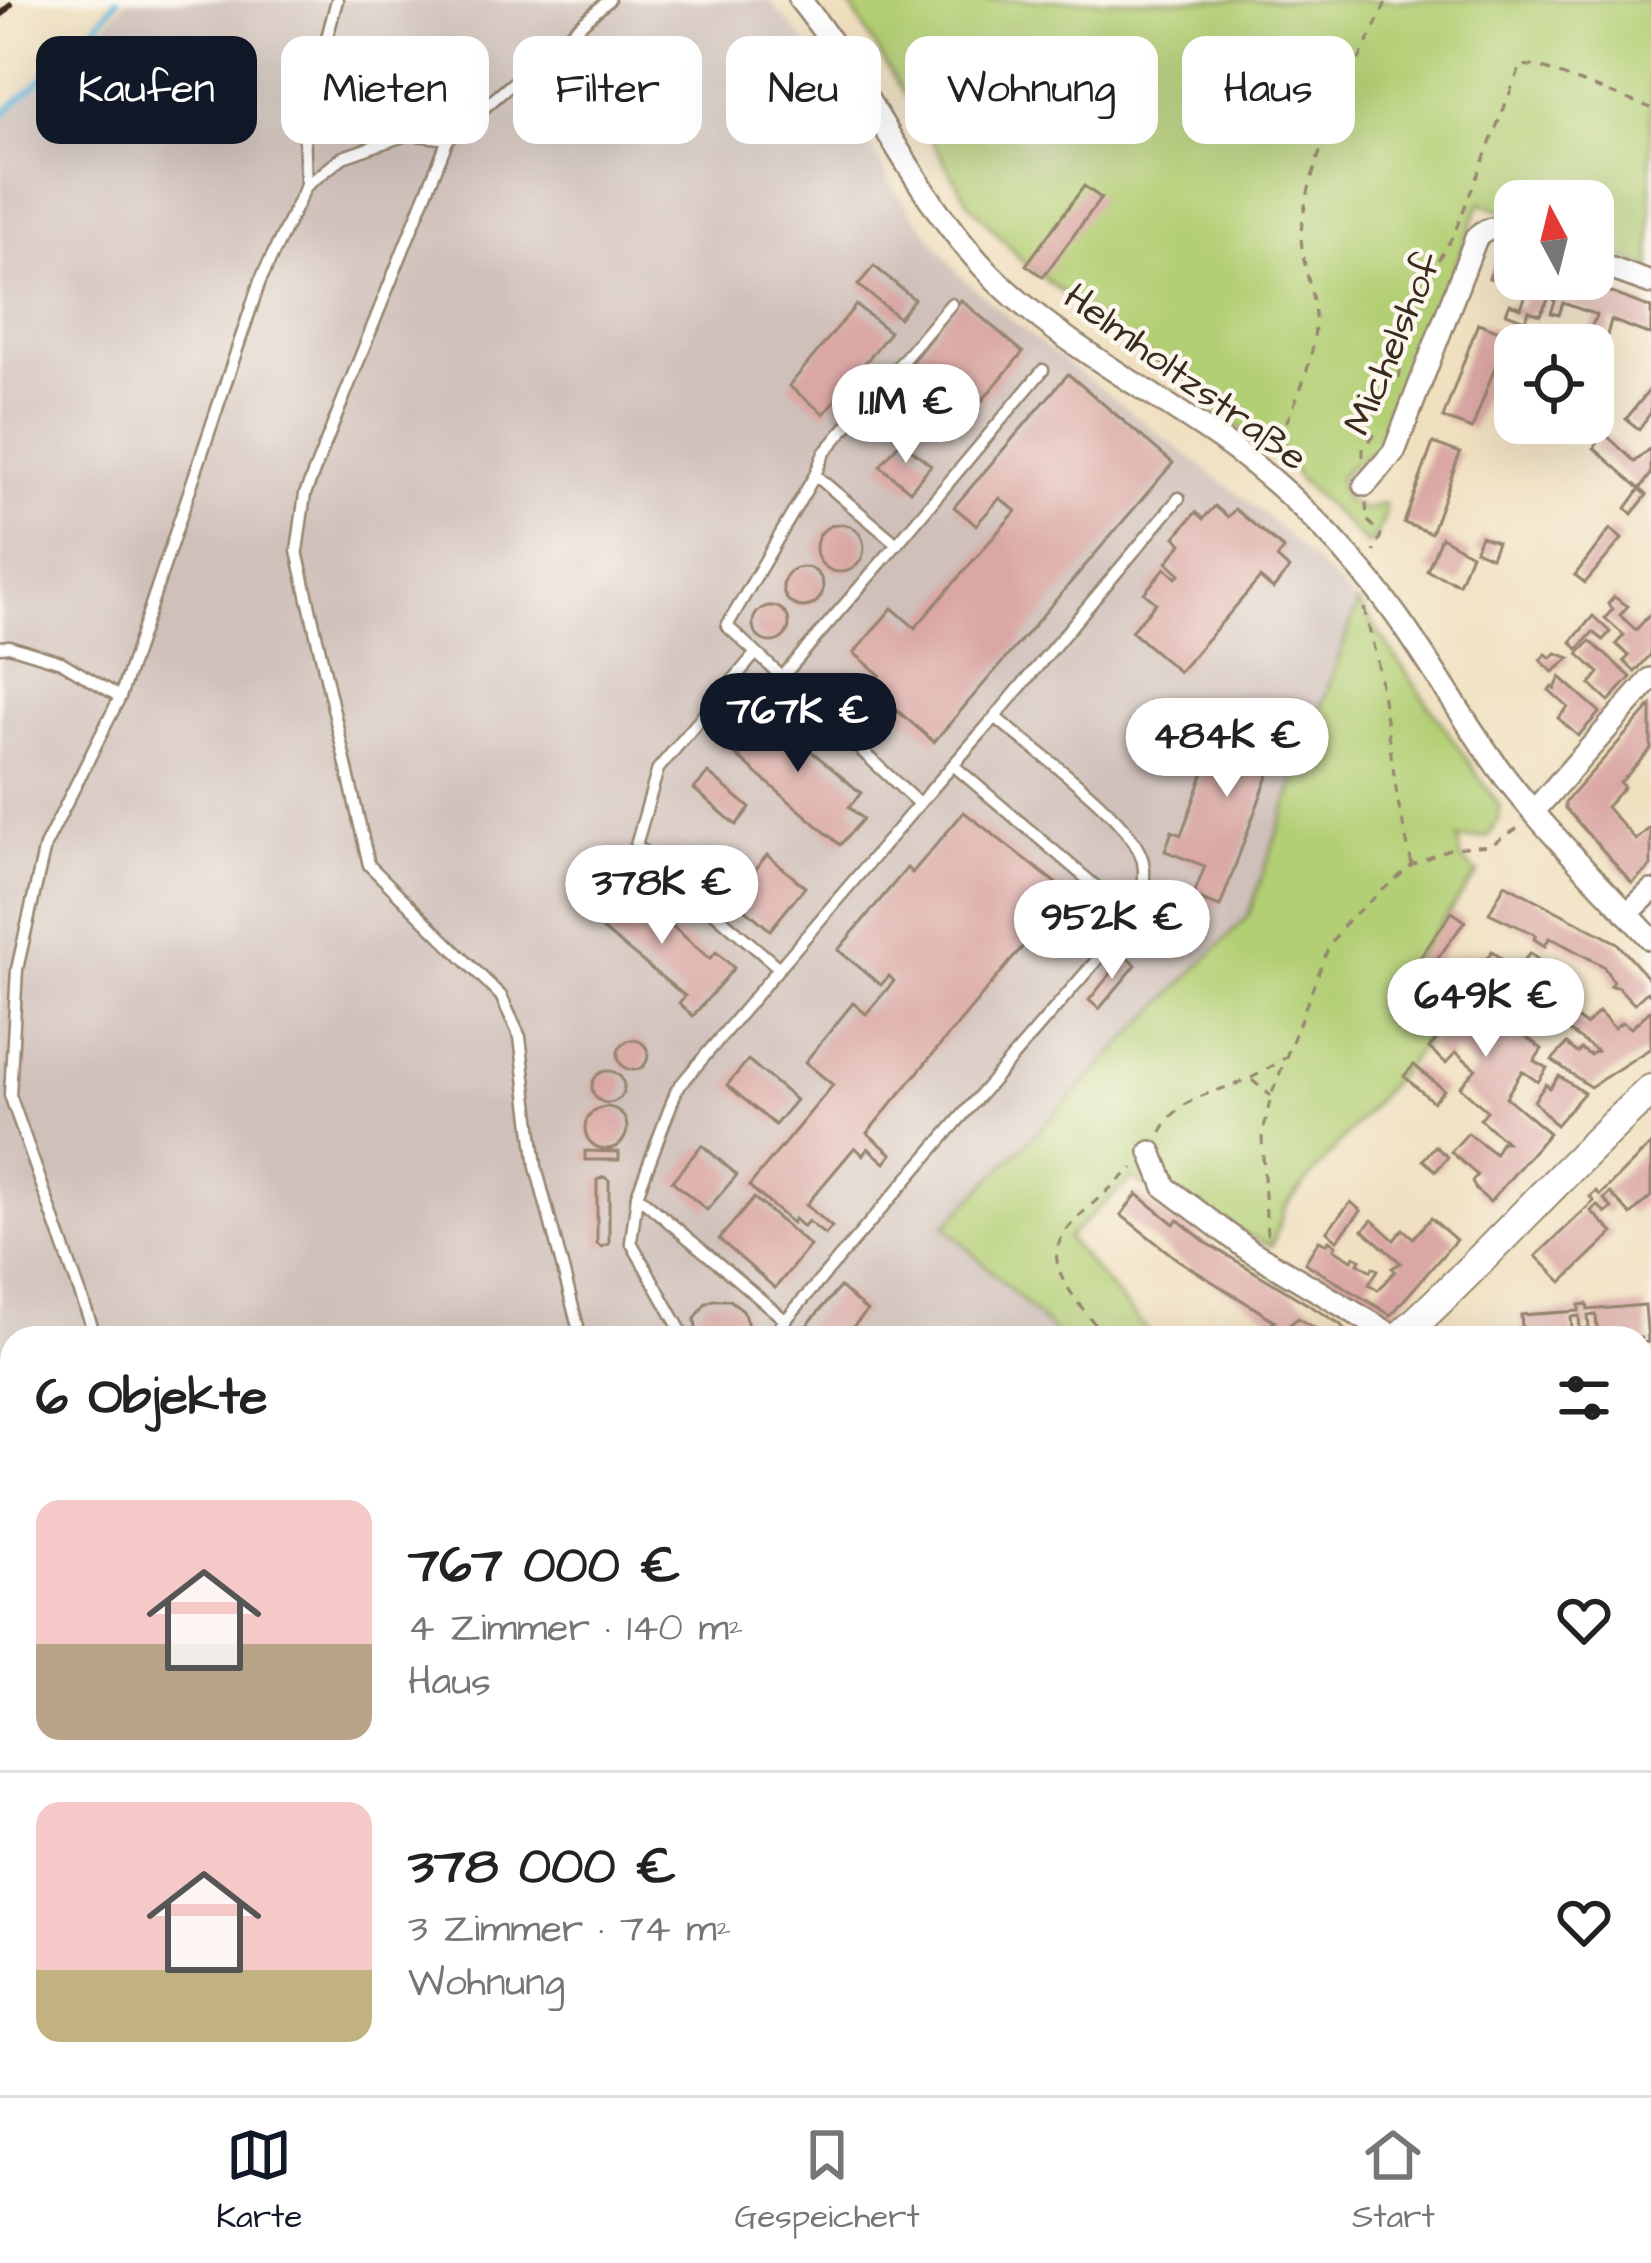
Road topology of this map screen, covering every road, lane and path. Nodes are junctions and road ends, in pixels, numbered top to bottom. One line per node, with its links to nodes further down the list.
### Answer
1 (338, 0): 9 (lane)
2 (609, 0): 5 (lane)
3 (800, 0): 17 (street, Helmholtzstraße)
4 (1387, 0): 17 (path)
5 (489, 104)
6 (1651, 108): 15 (path)
7 (380, 144): 9 (lane)
8 (446, 144): 47 (lane)
9 (306, 186): 27 (lane)
10 (1494, 228): 19 (street, Michelshof)
11 (1614, 270): 12 (street)
12 (1651, 283)
13 (951, 304): 18 (lane)
14 (1043, 370): 21 (lane)
15 (1397, 385)
16 (1382, 428): 19 (path)
17 (1265, 474): 22 (street, Helmholtzstraße)
18 (815, 475): 21 (lane); 24 (lane)
19 (1365, 485): 22 (path)
20 (1179, 498): 28 (lane)
21 (897, 544): 25 (lane)
22 (1365, 575): 31 (street, Helmholtzstraße); 32 (path)
23 (0, 647): 27 (lane)
24 (756, 652): 25 (lane); 37 (lane)
25 (782, 677): 30 (lane)
26 (1651, 679): 31 (street)
27 (119, 697): 46 (lane)
28 (995, 717): 29 (lane); 35 (lane)
29 (953, 765): 30 (lane); 35 (lane)
30 (919, 804): 37 (lane)
31 (1534, 812): 32 (path); 34 (street, Helmholtzstraße)
32 (1412, 866): 38 (path)
33 (1651, 891): 34 (street)
34 (1627, 914): 36 (street, Helmholtzstraße)
35 (1133, 918): 45 (lane)
36 (1651, 939)
37 (778, 968): 43 (lane)
38 (1290, 1054): 39 (path); 41 (path)
39 (1251, 1079): 41 (path); 42 (path)
40 (1651, 1090): 52 (street)
41 (1271, 1096): 44 (path)
42 (1151, 1152): 44 (street); 50 (path)
43 (637, 1195): 45 (lane); 48 (lane)
44 (1249, 1250): 51 (street)
45 (785, 1320): 49 (lane)
46 (92, 1326)
47 (578, 1326)
48 (678, 1326)
49 (780, 1326)
50 (1097, 1326)
51 (1378, 1326)
52 (1412, 1326)

